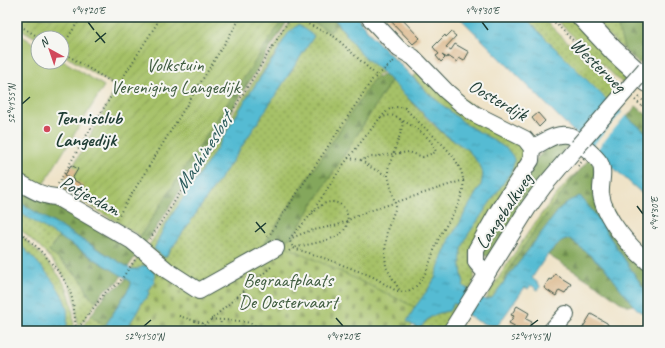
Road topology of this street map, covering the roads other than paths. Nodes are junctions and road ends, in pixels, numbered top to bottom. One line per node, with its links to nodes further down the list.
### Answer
1 (369, 17): 4 (street, Oosterdijk)
2 (582, 17): 3 (main road, Westerweg)
3 (644, 82): 8 (street, Langebalkweg, bridge)
4 (532, 148): 7 (street, Oosterdijk); 8 (street, Oosterdijk)
5 (17, 181): 6 (street, Potjesdam)
6 (279, 249)
7 (648, 262)
8 (486, 273): 10 (street, Langebalkweg)
9 (566, 314): 11 (street)
10 (451, 331)
11 (551, 331)

